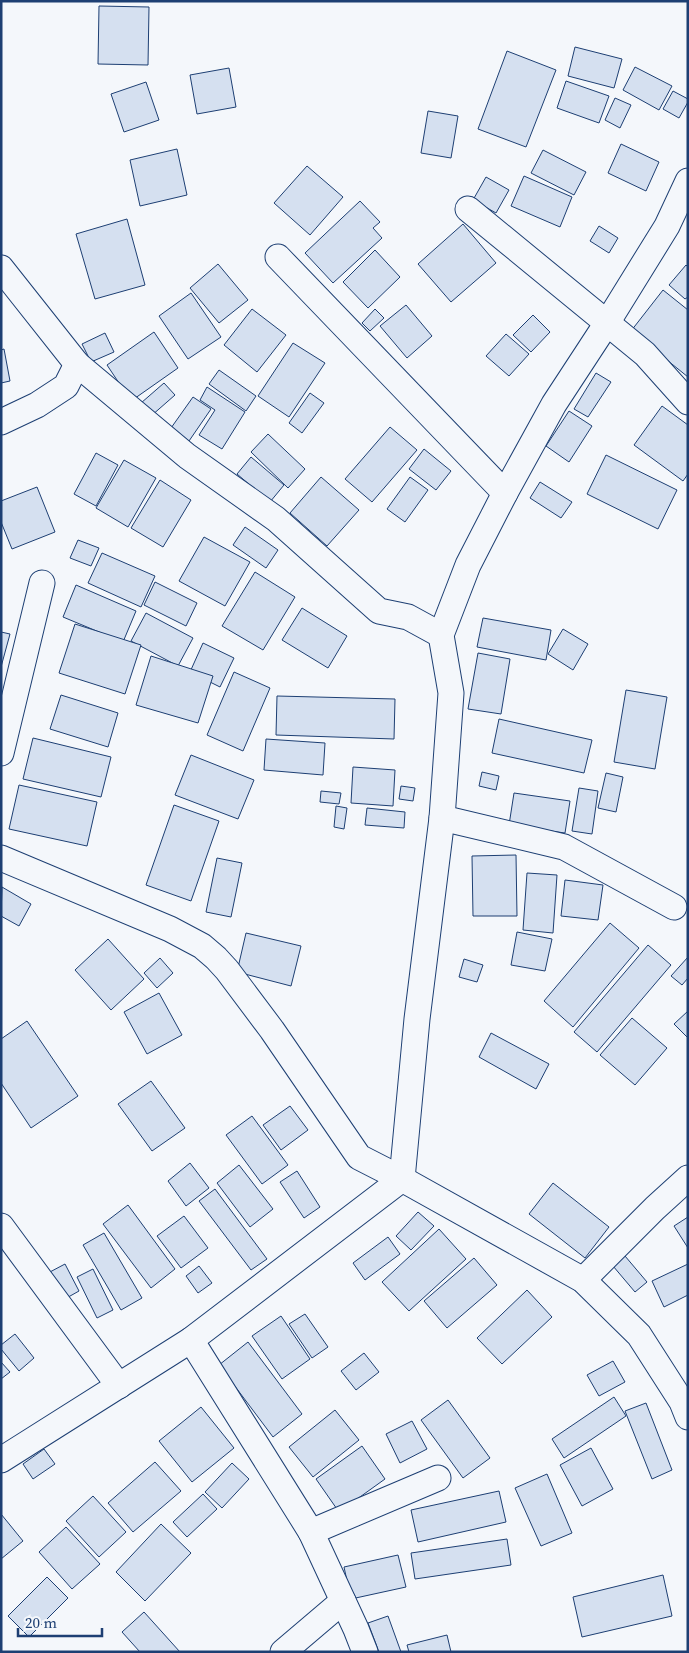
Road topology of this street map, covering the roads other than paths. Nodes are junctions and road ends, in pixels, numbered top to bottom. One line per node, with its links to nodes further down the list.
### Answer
1 (688, 181): 5 (street)
2 (468, 209): 5 (street)
3 (278, 257): 9 (street)
4 (1, 268): 6 (street)
5 (607, 323): 7 (street); 9 (street)
6 (77, 364): 8 (street); 11 (street)
7 (688, 402)
8 (1, 422)
9 (505, 493): 11 (street)
10 (42, 583): 12 (street)
11 (441, 635): 13 (street)
12 (1, 753)
13 (442, 818): 15 (street); 17 (street)
14 (1, 858): 17 (street)
15 (674, 907)
16 (688, 1178): 19 (street)
17 (402, 1179): 19 (street); 20 (street)
18 (1, 1226): 21 (street)
19 (583, 1280): 22 (street)
20 (191, 1340): 21 (street); 25 (street)
21 (119, 1386): 23 (street)
22 (688, 1417)
23 (1, 1460)
24 (438, 1478): 25 (street)
25 (311, 1532): 26 (street)
26 (343, 1601): 27 (street); 28 (street)
27 (283, 1652)
28 (364, 1652)

